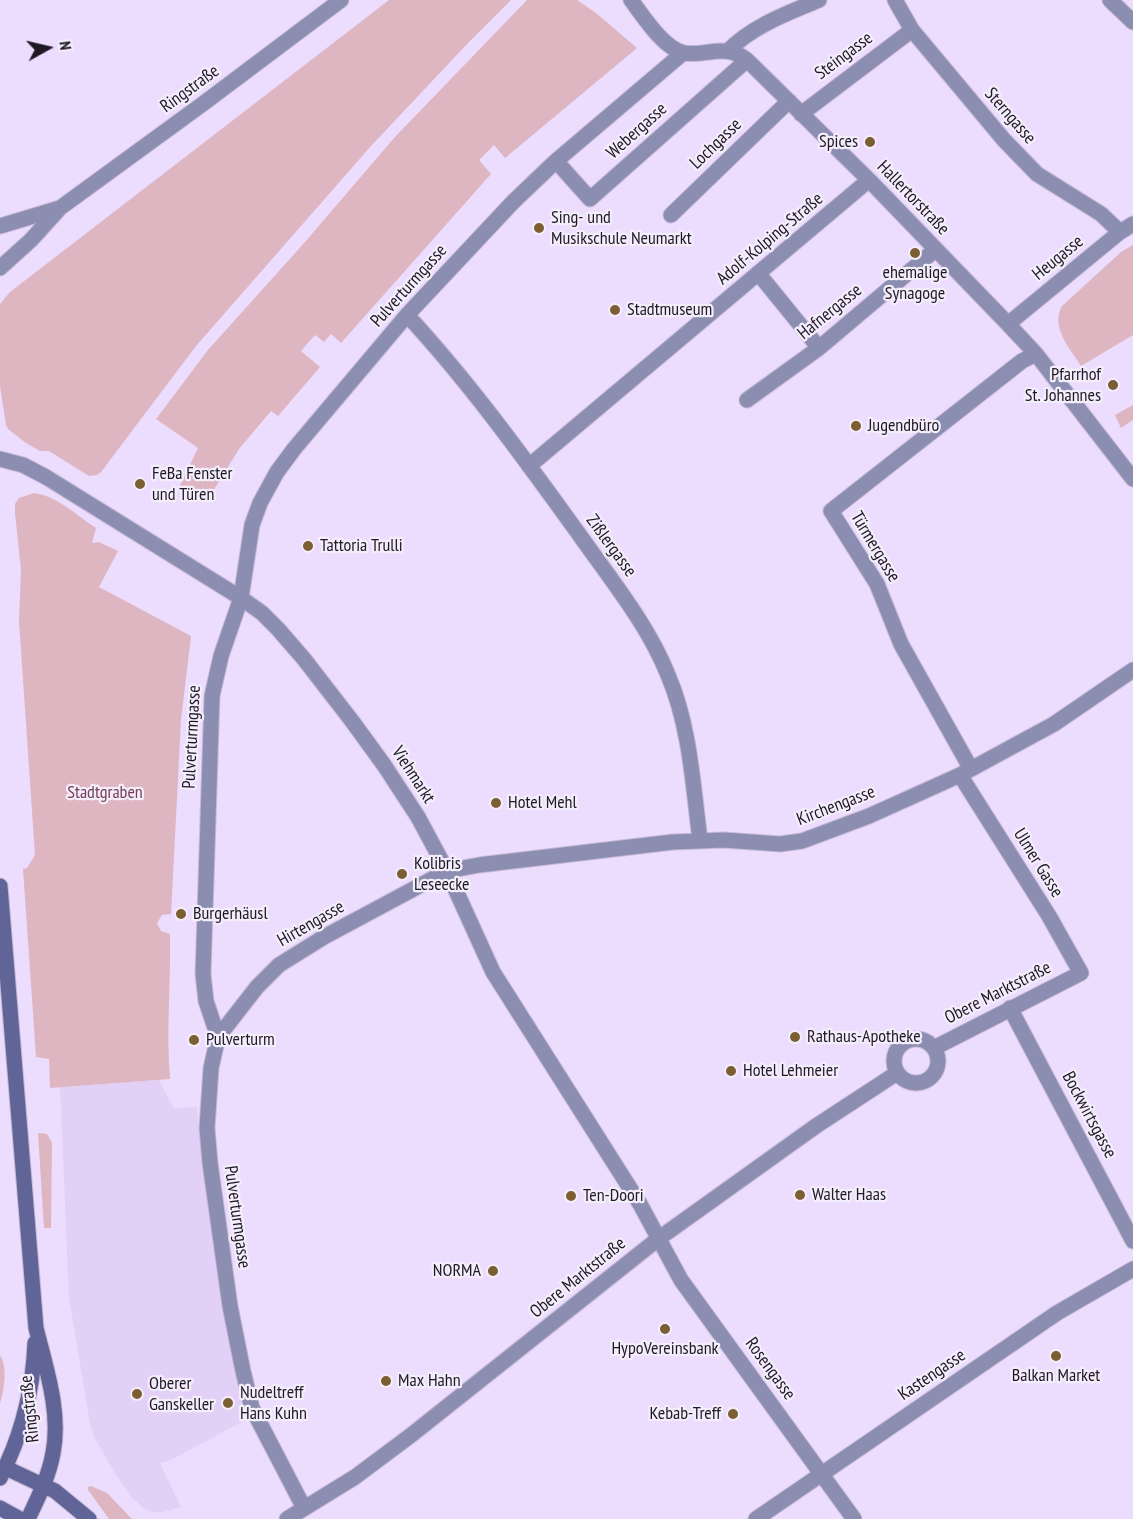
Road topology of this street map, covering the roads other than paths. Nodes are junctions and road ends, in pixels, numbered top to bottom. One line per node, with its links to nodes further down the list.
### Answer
1 (341, 0): 15 (street, Ringstraße)
2 (631, 0): 9 (street)
3 (819, 0): 8 (street)
4 (896, 0): 7 (street, Sterngasse)
5 (1110, 0): 6 (street)
6 (1133, 22)
7 (912, 30): 12 (street, Steingasse); 18 (street, Sterngasse)
8 (729, 51): 9 (street, Hallertorstraße); 10 (street, Hallertorstraße)
9 (683, 52): 13 (street, Pulverturmgasse)
10 (747, 60): 11 (street, Hallertorstraße); 13 (street, Webergasse)
11 (789, 101): 12 (street, Hallertorstraße); 16 (street, Lochgasse)
12 (801, 114): 14 (street, Hallertorstraße)
13 (556, 161): 22 (street, Pulverturmgasse)
14 (869, 180): 19 (street, Hallertorstraße); 21 (street, Adolf-Kolping-Straße)
15 (60, 208): 17 (street, Ringstraße); 20 (street, Ringstraße)
16 (671, 214)
17 (0, 226)
18 (1126, 228): 23 (street, Heugasse)
19 (935, 250): 23 (street, Hallertorstraße); 24 (street, Hafnergasse)
20 (0, 268)
21 (758, 273): 24 (street); 28 (street, Adolf-Kolping-Straße)
22 (407, 315): 28 (street, Zißlergasse); 30 (street, Pulverturmgasse)
23 (1008, 324): 25 (street, Hallertorstraße)
24 (819, 348): 26 (street, Hafnergasse)
25 (1036, 354): 29 (street, Hallertorstraße); 32 (street, Türmergasse)
26 (747, 400)
27 (0, 459): 30 (street, Viehmarkt)
28 (529, 465): 33 (street, Zißlergasse)
29 (1133, 479)
30 (241, 598): 34 (street, Viehmarkt); 38 (street, Pulverturmgasse)
31 (1133, 670): 32 (street, Kirchengasse)
32 (965, 772): 33 (street, Kirchengasse); 36 (street, Ulmer Gasse)
33 (700, 840): 34 (street, Kirchengasse)
34 (447, 872): 38 (street, Hirtengasse); 41 (street, Viehmarkt)
35 (0, 886): 44 (main road, Ringstraße)
36 (1081, 973): 37 (street, Obere Marktstraße)
37 (1010, 1008): 39 (street, Obere Marktstraße); 42 (street, Bockwirtsgasse)
38 (218, 1037): 48 (street, Pulverturmgasse)
39 (934, 1048): 40 (street, Obere Marktstraße); 40 (street, Obere Marktstraße)
40 (897, 1073): 41 (street, Obere Marktstraße)
41 (658, 1239): 46 (street, Rosengasse); 48 (street, Obere Marktstraße)
42 (1133, 1241)
43 (1133, 1269): 46 (street, Kastengasse)
44 (36, 1328): 45 (main road, Ringstraße); 47 (main road, Ringstraße)
45 (2, 1471): 47 (main road)
46 (821, 1473): 54 (street, Kastengasse); 55 (street, Rosengasse)
47 (43, 1485): 51 (main road, Ringstraße); 52 (main road)
48 (304, 1508): 53 (street, Obere Marktstraße)
49 (0, 1509): 50 (main road)
50 (20, 1519)
51 (28, 1519)
52 (89, 1519)
53 (287, 1519)
54 (756, 1519)
55 (854, 1519)

